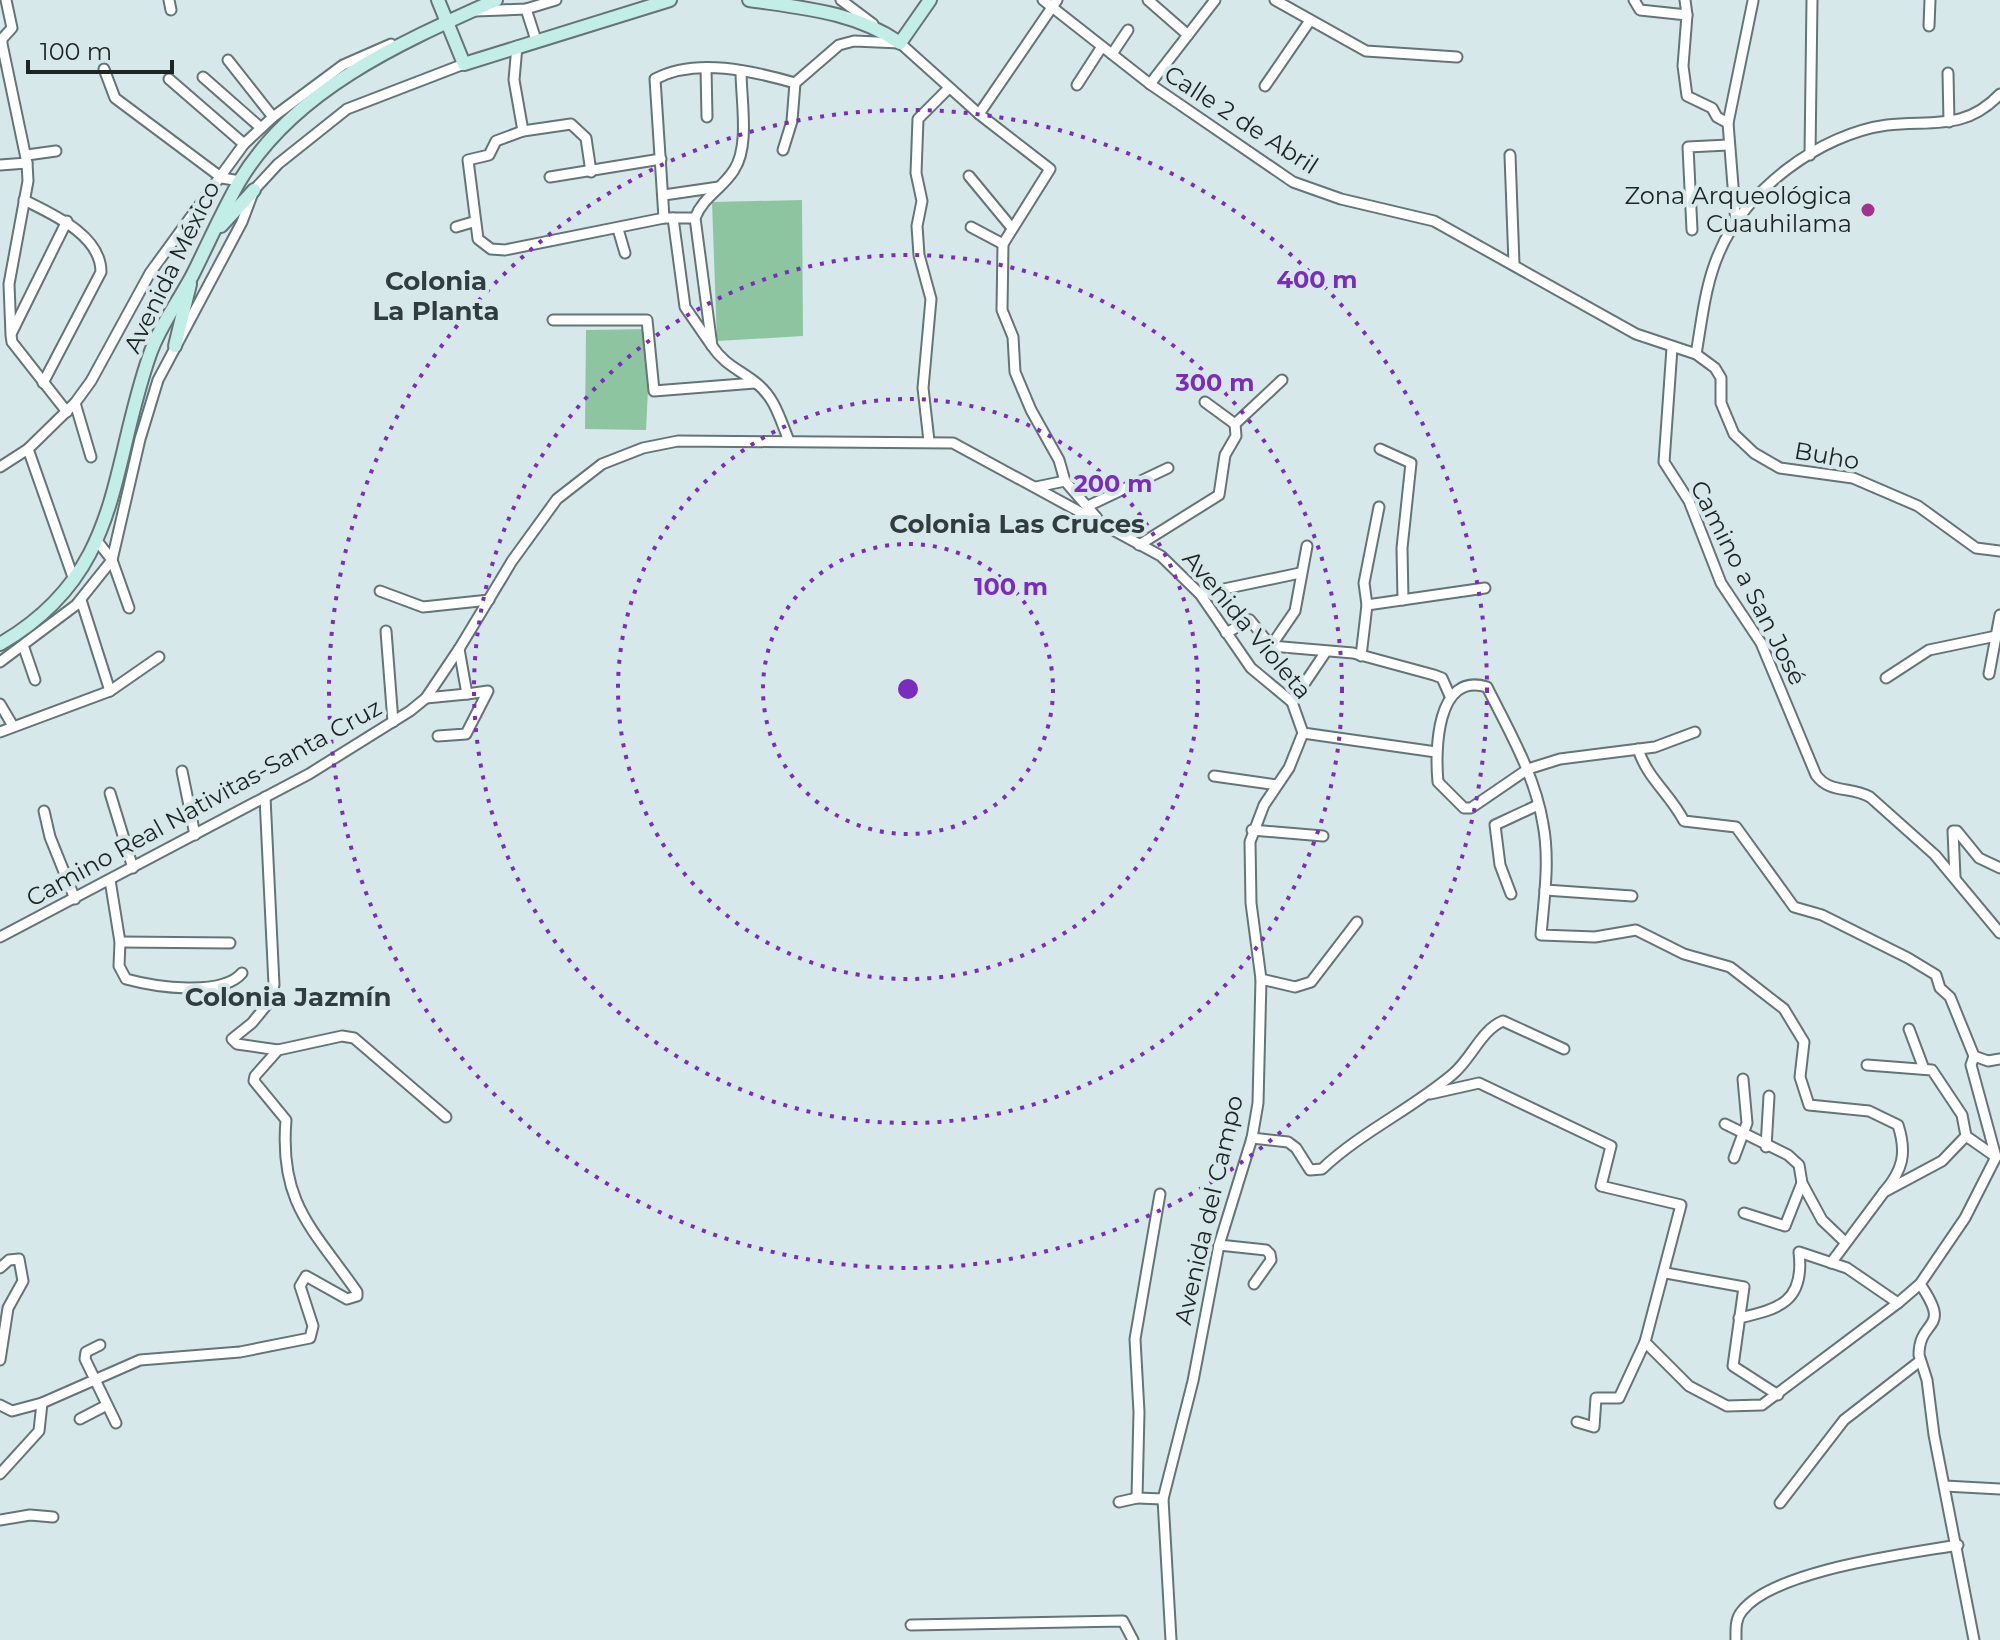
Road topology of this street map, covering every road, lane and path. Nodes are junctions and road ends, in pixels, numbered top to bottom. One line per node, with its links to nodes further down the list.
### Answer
1 (6, 0): 62 (street)
2 (438, 0): 22 (main road)
3 (496, 0): 20 (main road, Avenida México)
4 (556, 0): 19 (street)
5 (670, 0): 29 (main road)
6 (749, 0): 24 (main road)
7 (841, 0): 24 (street)
8 (930, 0): 30 (main road)
9 (1043, 0): 18 (street, Calle 2 de Abril)
10 (1148, 0): 27 (street)
11 (1215, 0): 27 (street)
12 (1275, 0): 23 (street)
13 (1634, 0): 21 (street)
14 (1685, 0): 21 (street)
15 (1812, 0): 61 (street)
16 (1930, 0): 25 (street)
17 (1753, 1): 53 (street)
18 (1054, 4): 32 (street, Calle 2 de Abril); 49 (street)
19 (526, 9): 20 (street); 29 (street)
20 (471, 11): 22 (main road, Avenida México)
21 (1687, 15): 53 (street)
22 (445, 22): 28 (main road, Avenida México); 36 (main road)
23 (1309, 22): 34 (street); 46 (street)
24 (876, 26): 30 (main road)
25 (1929, 26)
26 (1128, 30): 33 (street)
27 (1188, 35): 44 (street)
28 (413, 37): 50 (street); 69 (main road, Avenida México)
29 (536, 40): 31 (main road)
30 (900, 43): 43 (street); 47 (street)
31 (517, 46): 36 (main road); 55 (street)
32 (1101, 48): 33 (street, Calle 2 de Abril); 45 (street)
33 (1112, 54): 44 (street, Calle 2 de Abril)
34 (1457, 57)
35 (228, 60): 50 (street)
36 (464, 64): 71 (street)
37 (706, 68): 39 (street); 51 (street); 63 (street)
38 (104, 69): 68 (street)
39 (741, 71): 43 (street); 70 (street)
40 (1948, 73): 52 (street)
41 (203, 77): 54 (street)
42 (169, 79): 56 (street)
43 (795, 83): 58 (street)
44 (1150, 84): 87 (street, Calle 2 de Abril)
45 (1077, 85)
46 (1265, 86)
47 (949, 88): 49 (street); 103 (street)
48 (2000, 94): 52 (street)
49 (979, 114): 81 (street)
50 (273, 117): 54 (street)
51 (707, 117)
52 (1949, 122): 61 (street)
53 (1728, 123): 57 (street)
54 (261, 128): 56 (street)
55 (523, 131): 65 (street); 78 (street)
56 (244, 144): 68 (street)
57 (1728, 145): 77 (street); 83 (street)
58 (783, 150)
59 (56, 151): 62 (street)
60 (1510, 155): 87 (street)
61 (1810, 155): 77 (street)
62 (27, 159): 64 (street); 73 (street)
63 (661, 159): 65 (street); 72 (street)
64 (0, 165)
65 (591, 172): 67 (street)
66 (969, 176): 81 (street)
67 (550, 177)
68 (222, 178): 69 (street); 99 (street)
69 (240, 181): 84 (main road, Avenida México)
70 (719, 187): 72 (street); 75 (street)
71 (254, 190): 84 (main road); 91 (street)
72 (664, 195): 74 (street)
73 (24, 200): 76 (street); 90 (street)
74 (668, 218): 75 (street); 82 (street); 92 (street)
75 (695, 218): 92 (street)
76 (67, 221): 90 (street); 96 (street)
77 (1736, 224): 94 (street)
78 (474, 225): 79 (street); 82 (street)
79 (456, 227)
80 (971, 227): 85 (street)
81 (1012, 228): 85 (street)
82 (618, 229): 86 (street)
83 (1692, 230)
84 (212, 234): 88 (main road, Avenida México)
85 (1003, 244): 109 (street)
86 (625, 253)
87 (1514, 264): 93 (street, Calle 2 de Abril)
88 (190, 279): 91 (main road); 114 (main road, Avenida México)
89 (553, 320): 97 (street)
90 (11, 335): 96 (street)
91 (175, 346): 118 (street)
92 (712, 346): 97 (street)
93 (1672, 348): 94 (street, Calle 2 de Abril); 171 (street, Camino a San José)
94 (1696, 354): 117 (street, Buho)
95 (1282, 380): 101 (street)
96 (43, 383): 100 (street)
97 (757, 383): 102 (street)
98 (1205, 402): 101 (street)
99 (75, 403): 100 (street); 106 (street)
100 (67, 412): 104 (street)
101 (1235, 424): 115 (street)
102 (789, 441): 103 (street, Camino Real Nativitas-Santa Cruz); 125 (street, Camino Real Nativitas-Santa Cruz)
103 (929, 441): 110 (street, Camino Real Nativitas-Santa Cruz)
104 (28, 449): 107 (street); 120 (street)
105 (1380, 449): 126 (street)
106 (91, 457)
107 (0, 467)
108 (1168, 468): 111 (street)
109 (1065, 481): 110 (street); 111 (street)
110 (1036, 487): 113 (street, Camino Real Nativitas-Santa Cruz)
111 (1088, 506): 113 (street)
112 (1379, 507): 127 (street)
113 (1097, 518): 115 (street, Avenida Violeta)
114 (98, 542): 118 (street); 120 (main road, Avenida México)
115 (1139, 545): 123 (street, Avenida Violeta)
116 (1307, 546): 119 (street)
117 (1999, 552)
118 (112, 560): 124 (street); 128 (street)
119 (1300, 573): 123 (street); 134 (street)
120 (74, 580): 133 (main road, Avenida México)
121 (1485, 588): 126 (street)
122 (380, 591): 125 (street)
123 (1200, 594): 131 (street, Avenida Violeta)
124 (81, 600): 135 (street); 144 (street)
125 (489, 600): 136 (street, Camino Real Nativitas-Santa Cruz)
126 (1403, 600): 127 (street)
127 (1367, 605): 138 (street)
128 (129, 608)
129 (2000, 615): 132 (street)
130 (386, 631): 150 (street)
131 (1226, 633): 134 (street); 148 (street, Avenida Violeta)
132 (1996, 636): 141 (street); 142 (street)
133 (0, 644)
134 (1271, 646): 137 (street)
135 (24, 648): 140 (street); 143 (street)
136 (459, 649): 145 (street); 147 (street, Camino Real Nativitas-Santa Cruz)
137 (1325, 653): 138 (street); 148 (street)
138 (1361, 656): 146 (street)
139 (159, 657): 144 (street)
140 (0, 662)
141 (1989, 674)
142 (1886, 678)
143 (35, 680)
144 (110, 691): 151 (street)
145 (467, 694): 147 (street); 155 (street)
146 (1450, 696): 157 (street); 158 (street)
147 (426, 698): 150 (street, Camino Real Nativitas-Santa Cruz)
148 (1292, 702): 154 (street, Avenida Violeta)
149 (0, 704): 151 (street)
150 (393, 722): 163 (street, Camino Real Nativitas-Santa Cruz)
151 (13, 726): 152 (street)
152 (0, 732)
153 (1695, 732): 156 (street)
154 (1303, 733): 157 (street); 161 (street, Avenida Violeta)
155 (438, 736)
156 (1638, 749): 158 (street); 187 (street)
157 (1436, 752): 158 (street)
158 (1528, 769): 164 (street)
159 (182, 771): 167 (street)
160 (1214, 776): 161 (street)
161 (1277, 785): 166 (street, Avenida Violeta)
162 (110, 793): 169 (street)
163 (265, 797): 167 (street, Camino Real Nativitas-Santa Cruz); 186 (street)
164 (1538, 805): 173 (street); 174 (street)
165 (44, 811): 176 (street)
166 (1252, 830): 168 (street); 183 (street, Avenida del Campo)
167 (195, 835): 169 (street, Camino Real Nativitas-Santa Cruz)
168 (1323, 836)
169 (133, 868): 172 (street, Camino Real Nativitas-Santa Cruz)
170 (2000, 868): 171 (street)
171 (1955, 877): 178 (street, Camino a San José)
172 (110, 880): 176 (street, Camino Real Nativitas-Santa Cruz); 180 (street)
173 (1545, 890): 175 (street); 203 (street)
174 (1511, 894)
175 (1632, 896)
176 (75, 899): 179 (street, Camino Real Nativitas-Santa Cruz)
177 (1357, 922): 183 (street)
178 (2000, 933)
179 (0, 937)
180 (120, 942): 181 (street); 182 (street)
181 (230, 943)
182 (242, 973)
183 (1261, 979): 198 (street, Avenida del Campo)
184 (1909, 1029): 190 (street)
185 (1564, 1049): 192 (street)
186 (278, 1050): 194 (street); 219 (street)
187 (1974, 1056): 188 (street); 200 (street)
188 (2000, 1059)
189 (1867, 1065): 190 (street)
190 (1924, 1069): 197 (street)
191 (1743, 1079): 196 (street)
192 (1430, 1094): 198 (street); 210 (street)
193 (1769, 1096): 199 (street)
194 (446, 1117)
195 (1725, 1124): 196 (street)
196 (1744, 1135): 199 (street); 201 (street)
197 (1966, 1136): 200 (street); 203 (street)
198 (1252, 1138): 207 (street, Avenida del Campo)
199 (1766, 1147): 202 (street)
200 (1996, 1157): 212 (street)
201 (1734, 1158)
202 (1802, 1183): 205 (street); 206 (street)
203 (1884, 1192): 206 (street)
204 (1160, 1194): 230 (street)
205 (1744, 1213)
206 (1844, 1241): 208 (street)
207 (1219, 1245): 211 (street); 231 (street, Avenida del Campo)
208 (1831, 1263): 213 (street); 214 (street)
209 (0, 1268): 217 (street)
210 (1666, 1273): 214 (street); 215 (street)
211 (1254, 1284)
212 (1920, 1284): 213 (street); 218 (street)
213 (1898, 1303): 220 (street)
214 (1739, 1318): 220 (street)
215 (1645, 1342): 220 (street); 225 (street)
216 (100, 1345): 219 (street)
217 (0, 1360)
218 (1920, 1361): 228 (street); 233 (street)
219 (95, 1381): 221 (street); 223 (street)
220 (1778, 1395)
221 (42, 1403): 222 (street); 227 (street)
222 (0, 1405)
223 (107, 1405): 224 (street); 226 (street)
224 (80, 1419)
225 (1577, 1422)
226 (116, 1423)
227 (0, 1474)
228 (1945, 1486): 229 (street); 236 (street)
229 (2000, 1489)
230 (1137, 1498): 231 (street); 232 (street)
231 (1163, 1499): 239 (street, Avenida del Campo)
232 (1119, 1502)
233 (1780, 1503)
234 (53, 1517): 235 (street)
235 (0, 1520)
236 (1958, 1545): 240 (street); 241 (street)
237 (911, 1625): 238 (street)
238 (1133, 1640)
239 (1171, 1640)
240 (1736, 1640)
241 (1974, 1640)

